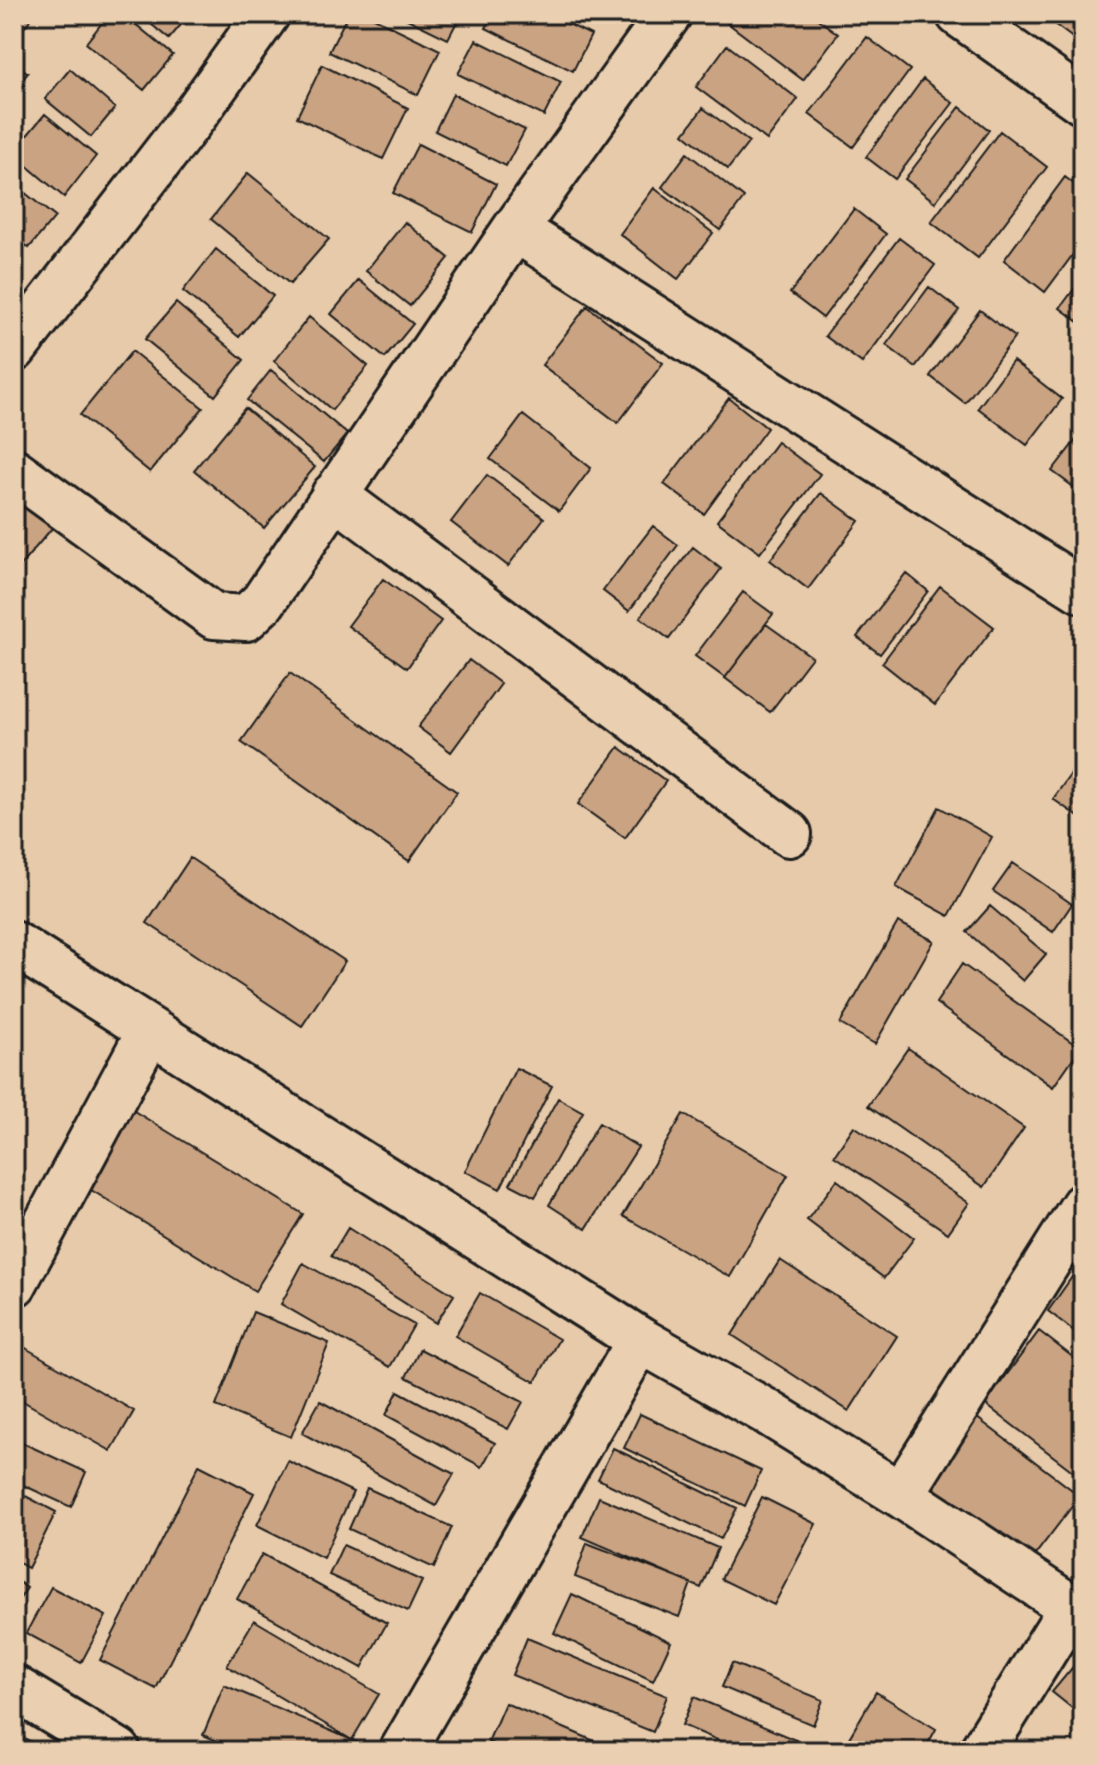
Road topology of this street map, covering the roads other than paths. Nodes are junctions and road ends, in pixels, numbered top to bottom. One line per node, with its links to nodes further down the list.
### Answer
1 (267, 14): 6 (street)
2 (669, 14): 5 (street)
3 (959, 14): 4 (street)
4 (1083, 102)
5 (515, 229): 8 (street); 9 (street)
6 (14, 349)
7 (14, 471): 8 (street)
8 (334, 495): 10 (street)
9 (1081, 590)
10 (789, 834)
11 (14, 944): 12 (street)
12 (150, 1030): 14 (street); 15 (street)
13 (1083, 1206): 16 (street)
14 (14, 1284)
15 (640, 1340): 16 (street); 20 (street)
16 (901, 1495): 17 (street)
17 (1077, 1612): 21 (street)
18 (14, 1688): 19 (street)
19 (118, 1751)
20 (402, 1751)
21 (982, 1751)

